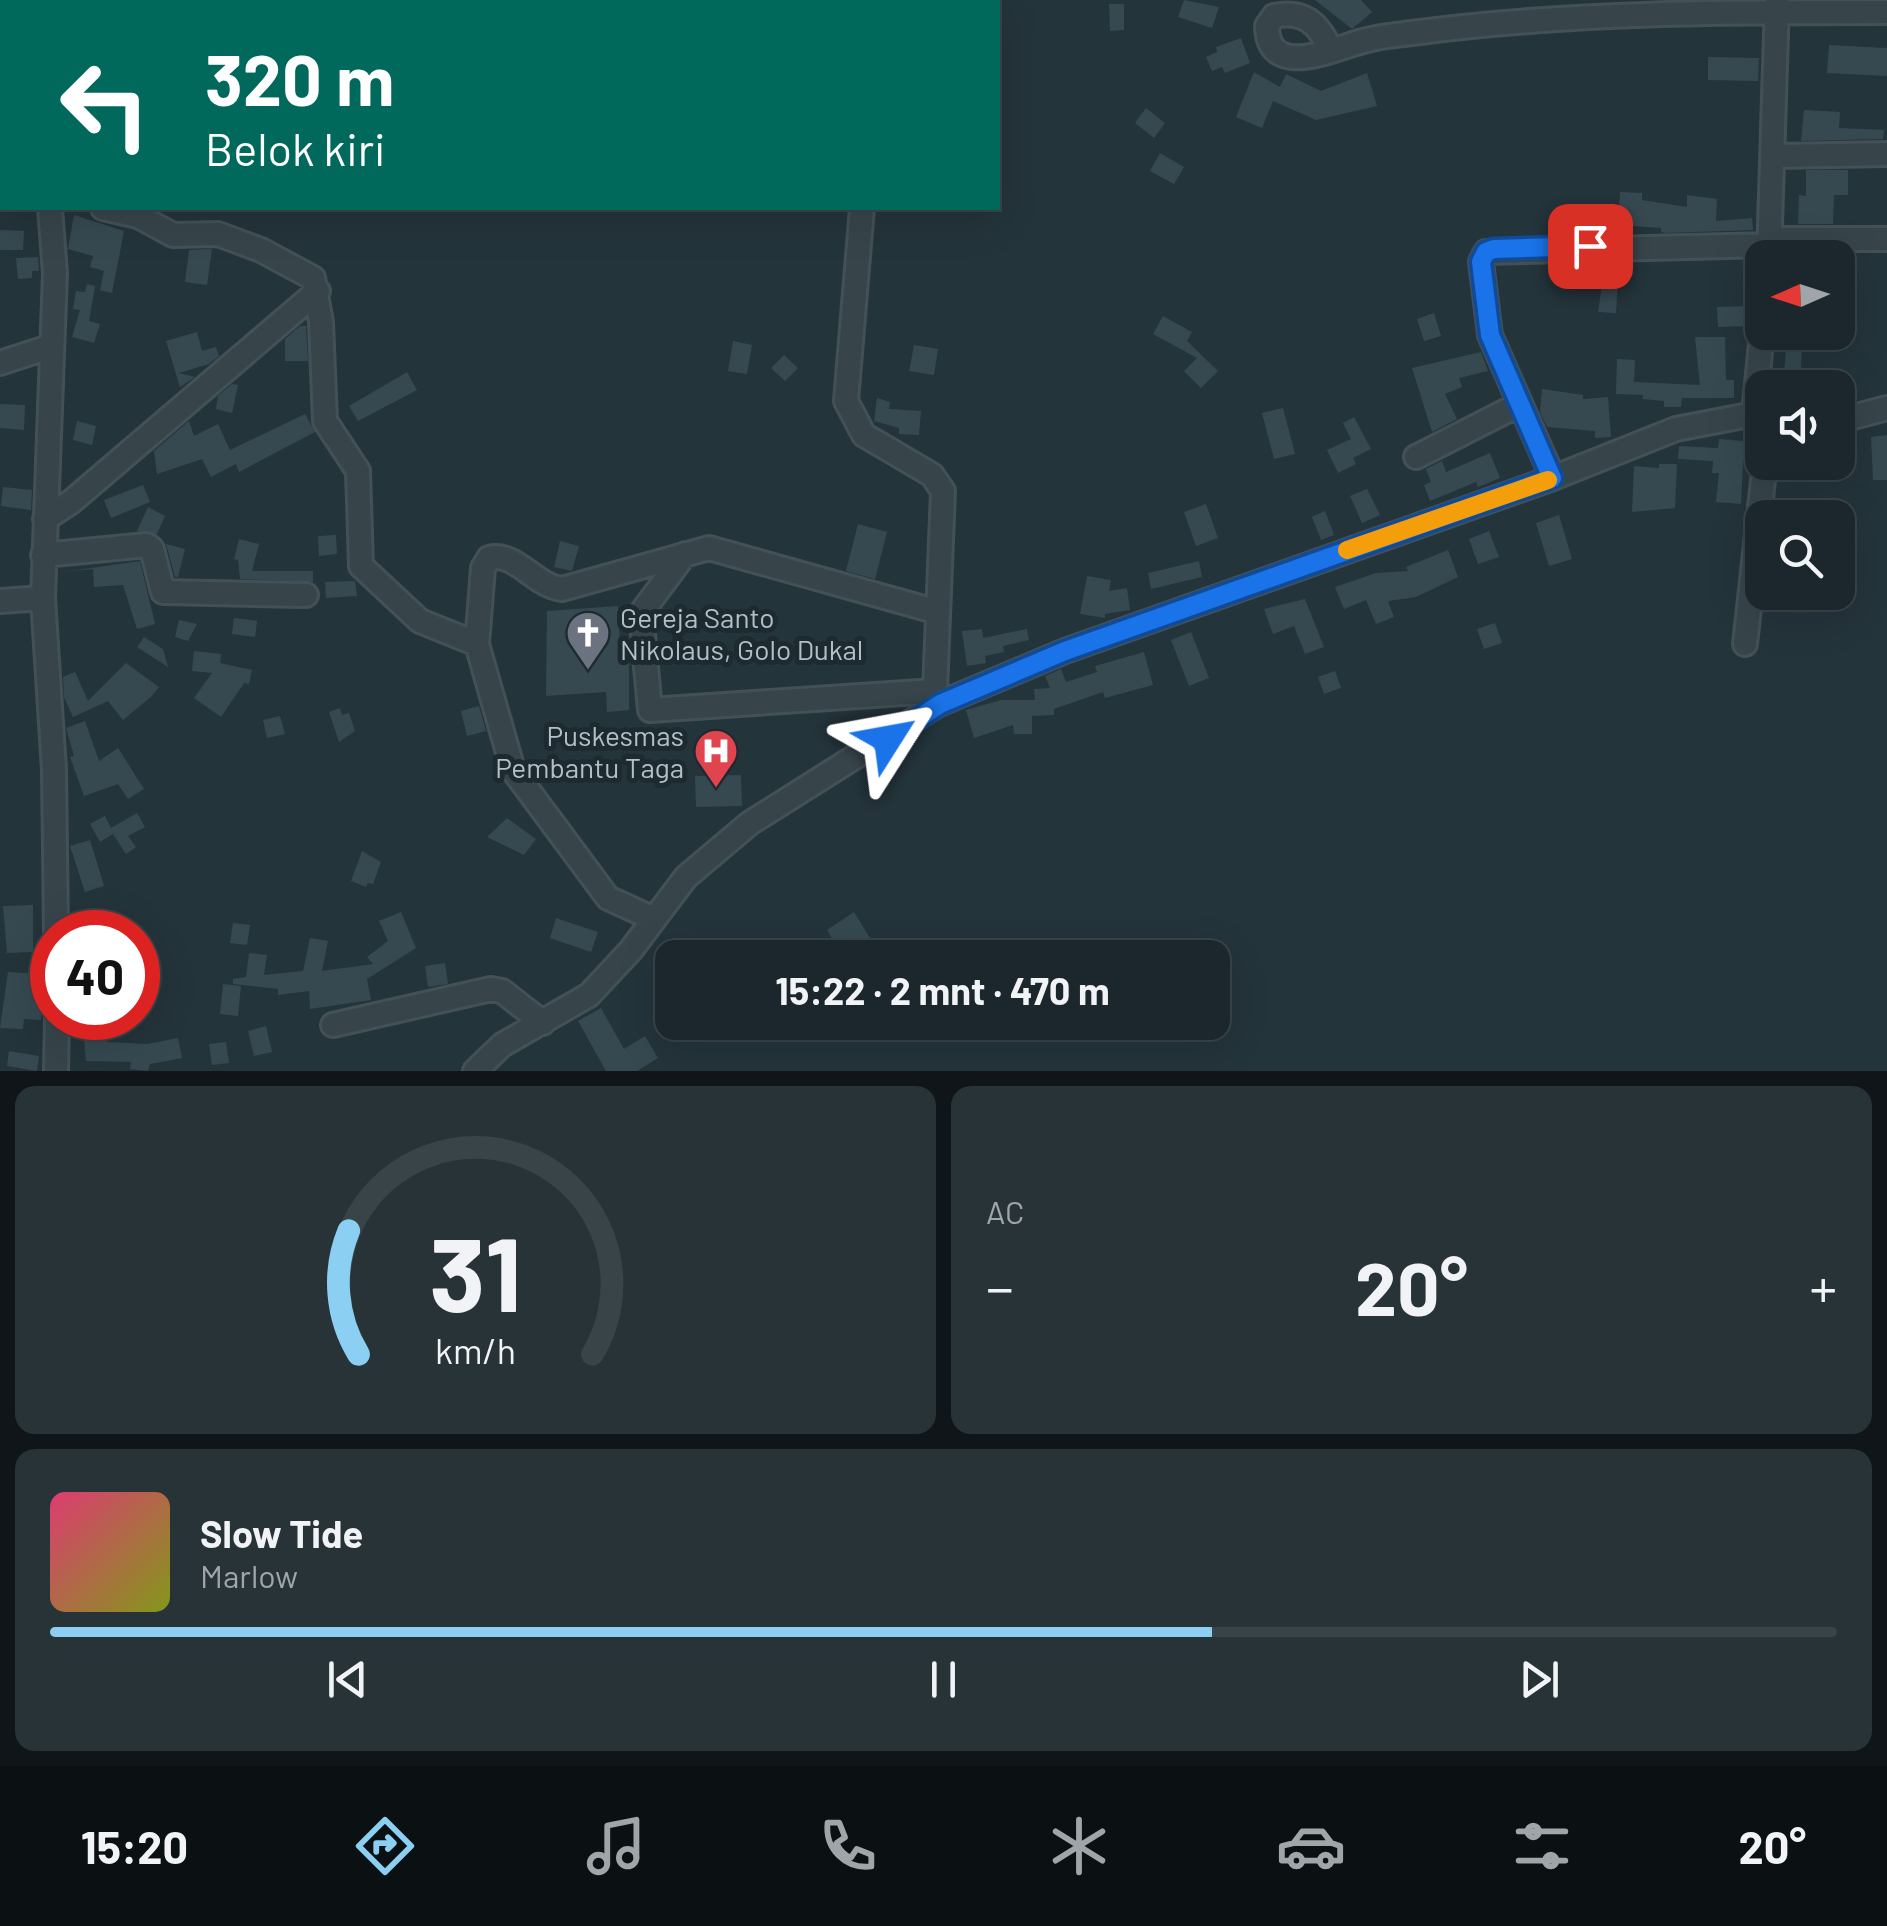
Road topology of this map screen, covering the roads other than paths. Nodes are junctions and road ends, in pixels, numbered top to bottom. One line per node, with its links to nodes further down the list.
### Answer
1 (1776, 6): 2 (street); 3 (street); 6 (street)
2 (1525, 9): 4 (street)
3 (1887, 12)
4 (1330, 49)
5 (1887, 154): 6 (street)
6 (1774, 156): 11 (street)
7 (50, 210): 15 (street)
8 (112, 210): 14 (street)
9 (862, 210): 30 (street)
10 (1887, 239): 12 (street)
11 (1770, 240)
12 (1855, 241)
13 (1745, 247): 17 (street)
14 (318, 291): 24 (street); 31 (street)
15 (52, 346): 16 (street); 24 (street)
16 (0, 363)
17 (1520, 404): 21 (street); 22 (street)
18 (1887, 408): 19 (street)
19 (1855, 416)
20 (1745, 421): 22 (street)
21 (1416, 458)
22 (1552, 478): 33 (street)
23 (1763, 480): 32 (street)
24 (44, 518): 26 (street)
25 (686, 554): 30 (street); 31 (street); 33 (street)
26 (43, 555): 27 (street); 28 (street)
27 (306, 595)
28 (43, 598): 29 (street); 34 (street)
29 (0, 601)
30 (938, 612): 33 (street)
31 (477, 644): 35 (street)
32 (1745, 644)
33 (937, 697): 35 (street)
34 (56, 910)
35 (654, 918): 36 (street)
36 (543, 1023): 37 (street); 40 (street)
37 (333, 1025)
38 (57, 1040): 39 (street)
39 (56, 1071)
40 (474, 1071)

